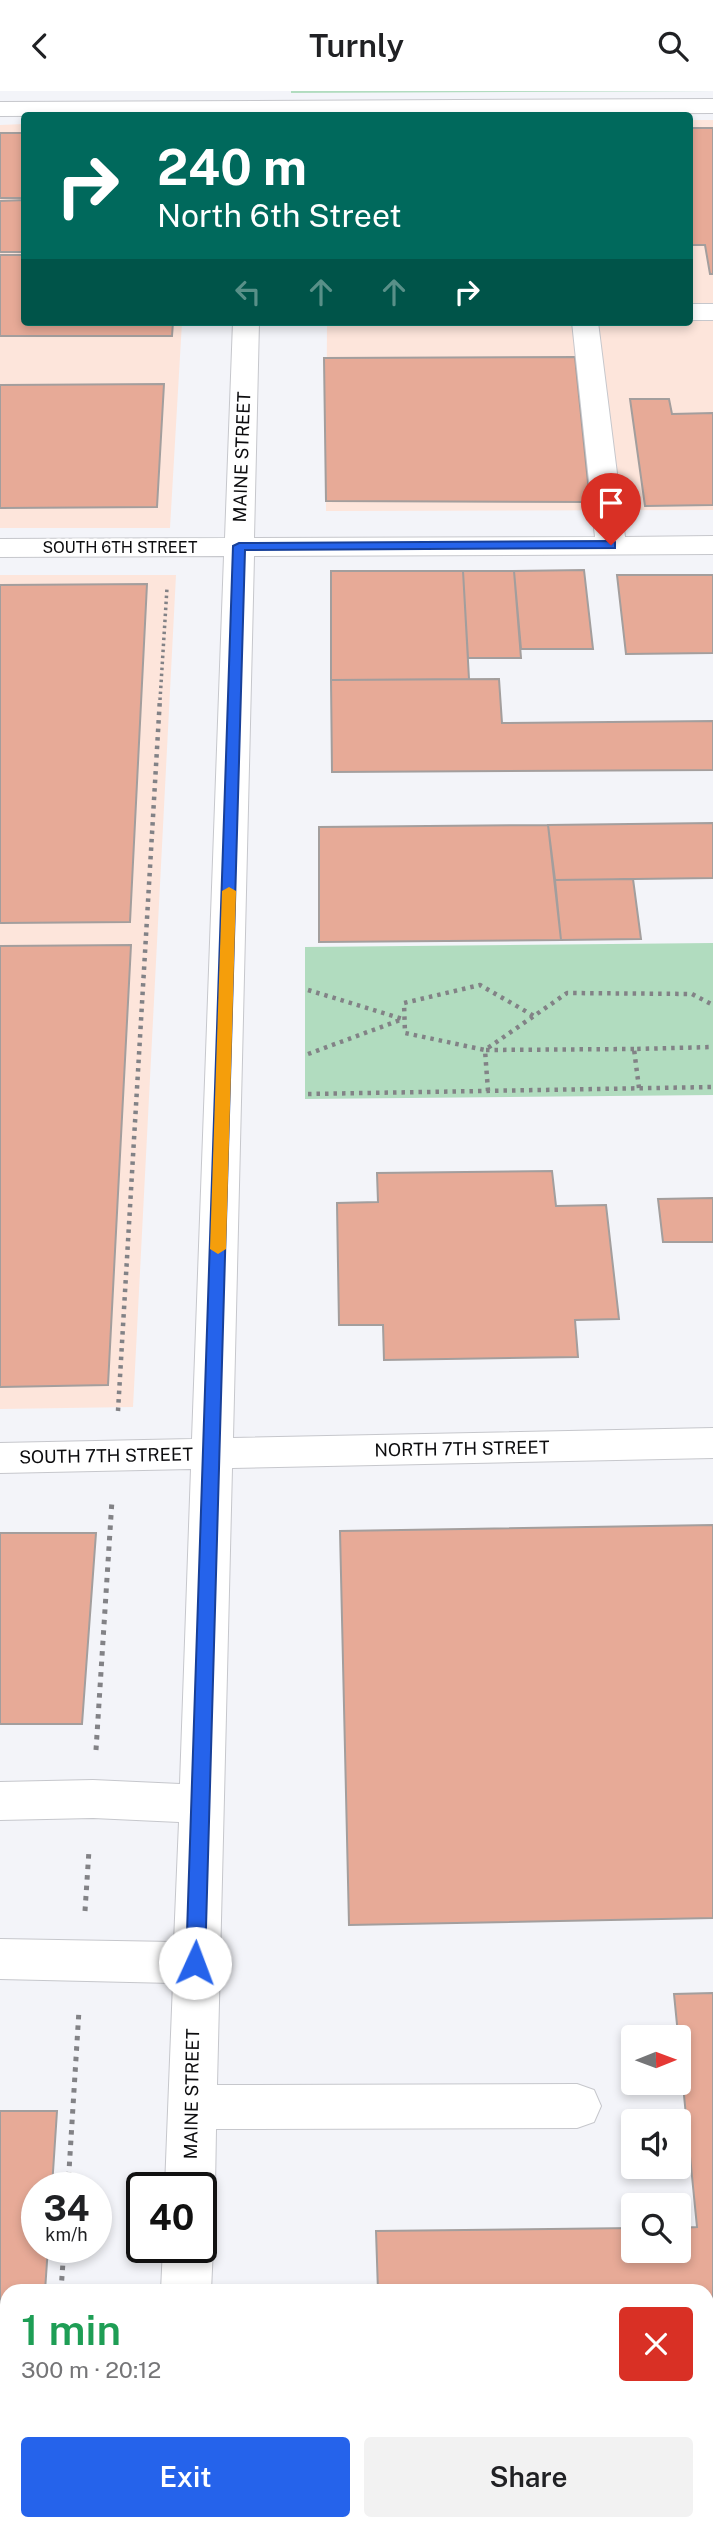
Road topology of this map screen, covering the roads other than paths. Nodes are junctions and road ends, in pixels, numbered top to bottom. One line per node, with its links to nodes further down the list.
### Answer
1 (253, 105): 2 (street); 3 (street)
2 (713, 106)
3 (0, 109)
4 (693, 312): 5 (street)
5 (713, 312)
6 (246, 326): 10 (street, MAINE STREET)
7 (585, 326): 8 (street)
8 (611, 545): 9 (street, SOUTH 6TH STREET); 10 (street, SOUTH 6TH STREET)
9 (713, 545)
10 (239, 546): 11 (street, SOUTH 6TH STREET); 13 (street, MAINE STREET)
11 (0, 548)
12 (713, 1443): 13 (street, NORTH 7TH STREET)
13 (212, 1455): 14 (street, SOUTH 7TH STREET); 16 (street, MAINE STREET)
14 (0, 1458)
15 (0, 1801): 16 (street)
16 (201, 1804): 18 (street, MAINE STREET)
17 (0, 1959): 18 (street)
18 (195, 1963): 20 (street, MAINE STREET)
19 (577, 2106): 20 (street)
20 (192, 2107): 21 (street, MAINE STREET)
21 (190, 2172)
22 (187, 2263): 23 (street)
23 (186, 2284)

